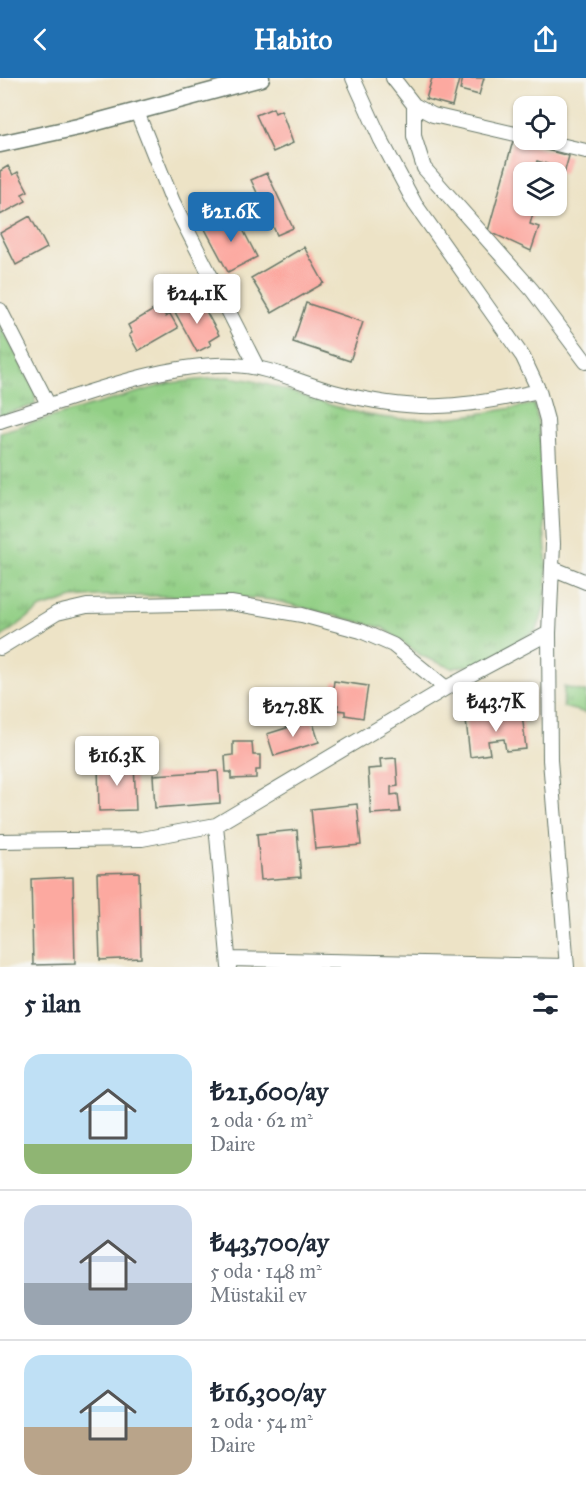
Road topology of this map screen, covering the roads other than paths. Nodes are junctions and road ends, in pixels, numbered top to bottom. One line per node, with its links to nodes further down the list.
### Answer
1 (261, 78): 5 (street)
2 (353, 78): 13 (street)
3 (393, 78): 4 (street)
4 (414, 105): 6 (street); 11 (street)
5 (136, 112): 7 (street); 12 (street)
6 (513, 133)
7 (0, 144)
8 (567, 147): 9 (street)
9 (586, 151)
10 (0, 310): 14 (street)
11 (586, 362)
12 (257, 367): 13 (street); 14 (street)
13 (539, 391): 16 (street)
14 (49, 406): 15 (street)
15 (0, 421)
16 (552, 568): 17 (street); 18 (street)
17 (586, 582)
18 (549, 633): 20 (street); 25 (street)
19 (0, 648): 20 (street)
20 (446, 687): 21 (street)
21 (216, 825): 22 (street); 23 (street)
22 (0, 841)
23 (230, 963): 24 (street)
24 (323, 964): 25 (street)
25 (567, 967)

